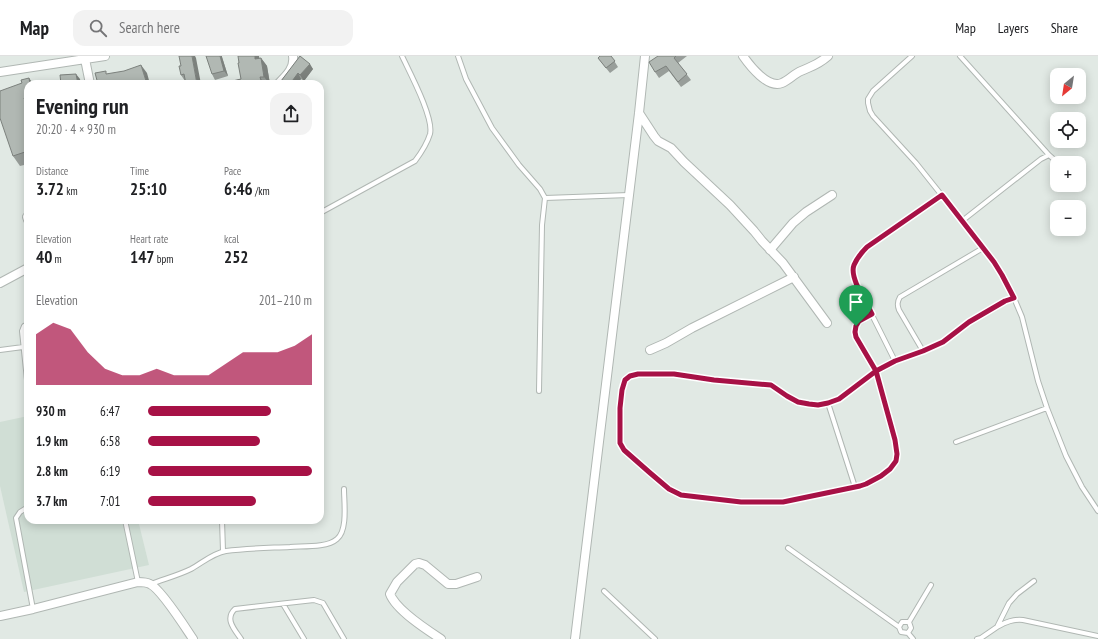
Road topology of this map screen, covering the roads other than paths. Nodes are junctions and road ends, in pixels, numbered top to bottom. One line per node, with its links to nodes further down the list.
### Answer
1 (105, 56): 10 (street)
2 (294, 56): 13 (street)
3 (402, 56): 20 (lane)
4 (458, 56): 19 (lane)
5 (644, 56): 14 (street)
6 (743, 56): 7 (street)
7 (828, 56)
8 (912, 56): 18 (lane)
9 (960, 56): 15 (lane)
10 (84, 59): 11 (street); 12 (street)
11 (0, 72)
12 (89, 80)
13 (281, 80)
14 (639, 113): 16 (street); 23 (street)
15 (1049, 155): 21 (lane)
16 (629, 195): 19 (lane); 69 (street)
17 (832, 195): 23 (street)
18 (942, 195): 21 (lane); 28 (lane)
19 (545, 198): 38 (lane)
20 (324, 211)
21 (962, 221): 22 (lane)
22 (982, 248): 27 (lane); 34 (lane)
23 (770, 250): 25 (street)
24 (24, 270): 26 (street)
25 (794, 277): 29 (street); 33 (street)
26 (0, 283)
27 (1014, 298): 34 (lane); 40 (lane)
28 (872, 314): 36 (lane); 37 (lane)
29 (827, 323)
30 (24, 326): 31 (lane)
31 (23, 347): 32 (lane); 35 (lane)
32 (0, 350)
33 (650, 350)
34 (923, 351): 36 (lane)
35 (24, 356)
36 (895, 361): 37 (lane)
37 (876, 371): 39 (lane); 42 (lane)
38 (539, 391)
39 (828, 403): 42 (lane); 42 (lane)
40 (1047, 408): 41 (lane); 45 (lane)
41 (956, 442)
42 (855, 487)
43 (344, 489): 49 (lane)
44 (24, 510): 57 (lane)
45 (1098, 511)
46 (126, 524): 52 (lane)
47 (222, 524): 49 (lane)
48 (788, 548): 60 (lane)
49 (223, 551): 53 (lane)
50 (476, 577): 68 (street)
51 (1034, 581): 61 (lane)
52 (138, 582): 53 (street); 57 (street)
53 (151, 584): 64 (street)
54 (931, 585): 59 (lane)
55 (604, 592): 70 (lane)
56 (283, 604): 65 (lane); 66 (lane); 67 (lane)
57 (33, 609): 58 (street)
58 (0, 616)
59 (909, 622): 60 (lane); 62 (lane)
60 (899, 627): 62 (lane)
61 (997, 627): 63 (lane); 72 (lane)
62 (908, 633): 71 (lane)
63 (1098, 636)
64 (193, 639)
65 (241, 639)
66 (304, 639)
67 (344, 639)
68 (441, 639)
69 (575, 639)
70 (655, 639)
71 (913, 639)
72 (977, 639)

